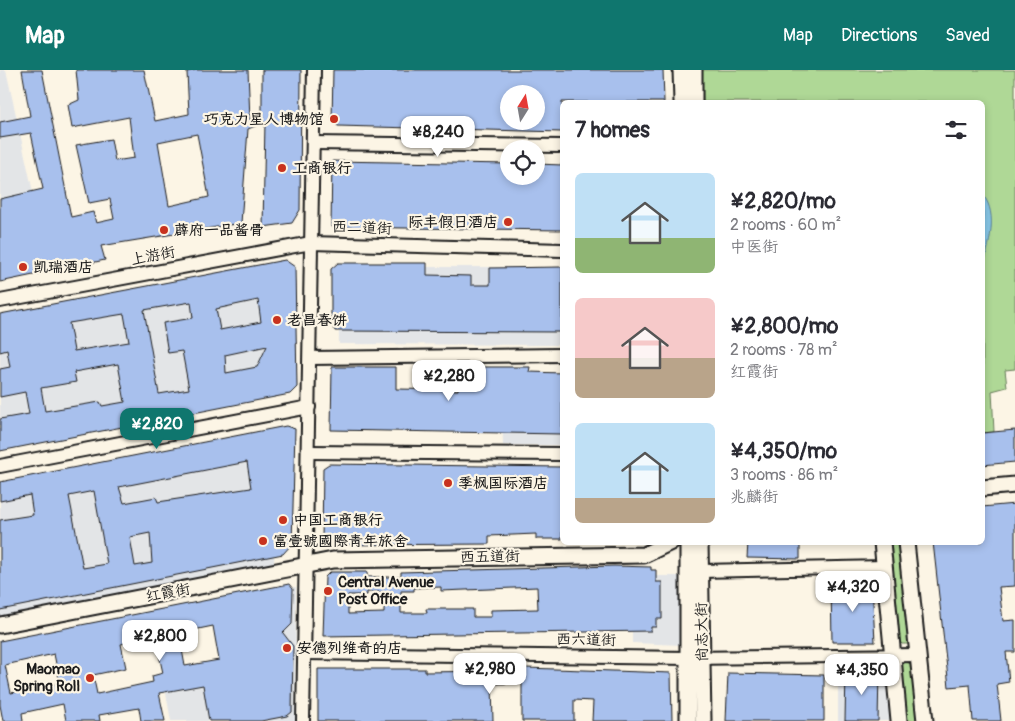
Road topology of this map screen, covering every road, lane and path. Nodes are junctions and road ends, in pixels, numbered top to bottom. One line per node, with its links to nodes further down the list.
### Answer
1 (314, 70): 6 (street)
2 (681, 70): 4 (main road)
3 (694, 70): 5 (main road)
4 (682, 100)
5 (694, 100)
6 (313, 143): 7 (street); 8 (street)
7 (560, 146)
8 (312, 242): 9 (street, 西二道街); 10 (street, 上游街); 12 (street)
9 (560, 250)
10 (0, 301)
11 (560, 356): 12 (street)
12 (310, 358): 13 (street)
13 (309, 408): 14 (street); 16 (street)
14 (308, 452): 15 (street); 24 (street)
15 (560, 454)
16 (0, 466)
17 (1015, 485): 18 (main road)
18 (985, 488)
19 (664, 545): 24 (main road, 西五道街)
20 (688, 545): 31 (main road, 尚志大街)
21 (700, 545): 26 (main road, 尚志大街)
22 (882, 545): 25 (main road)
23 (906, 545): 29 (main road)
24 (306, 566): 27 (main road, 红霞街); 28 (street)
25 (884, 567): 26 (street); 30 (main road)
26 (701, 571): 31 (main road, 尚志大街)
27 (0, 625)
28 (304, 653): 31 (street, 西六道街); 32 (street)
29 (918, 655): 30 (street, 西六道街); 36 (main road)
30 (892, 656): 31 (street, 西六道街); 35 (main road)
31 (695, 657): 33 (main road, 尚志大街); 34 (main road, 尚志大街)
32 (303, 721)
33 (688, 721)
34 (703, 721)
35 (899, 721)
36 (925, 721)

